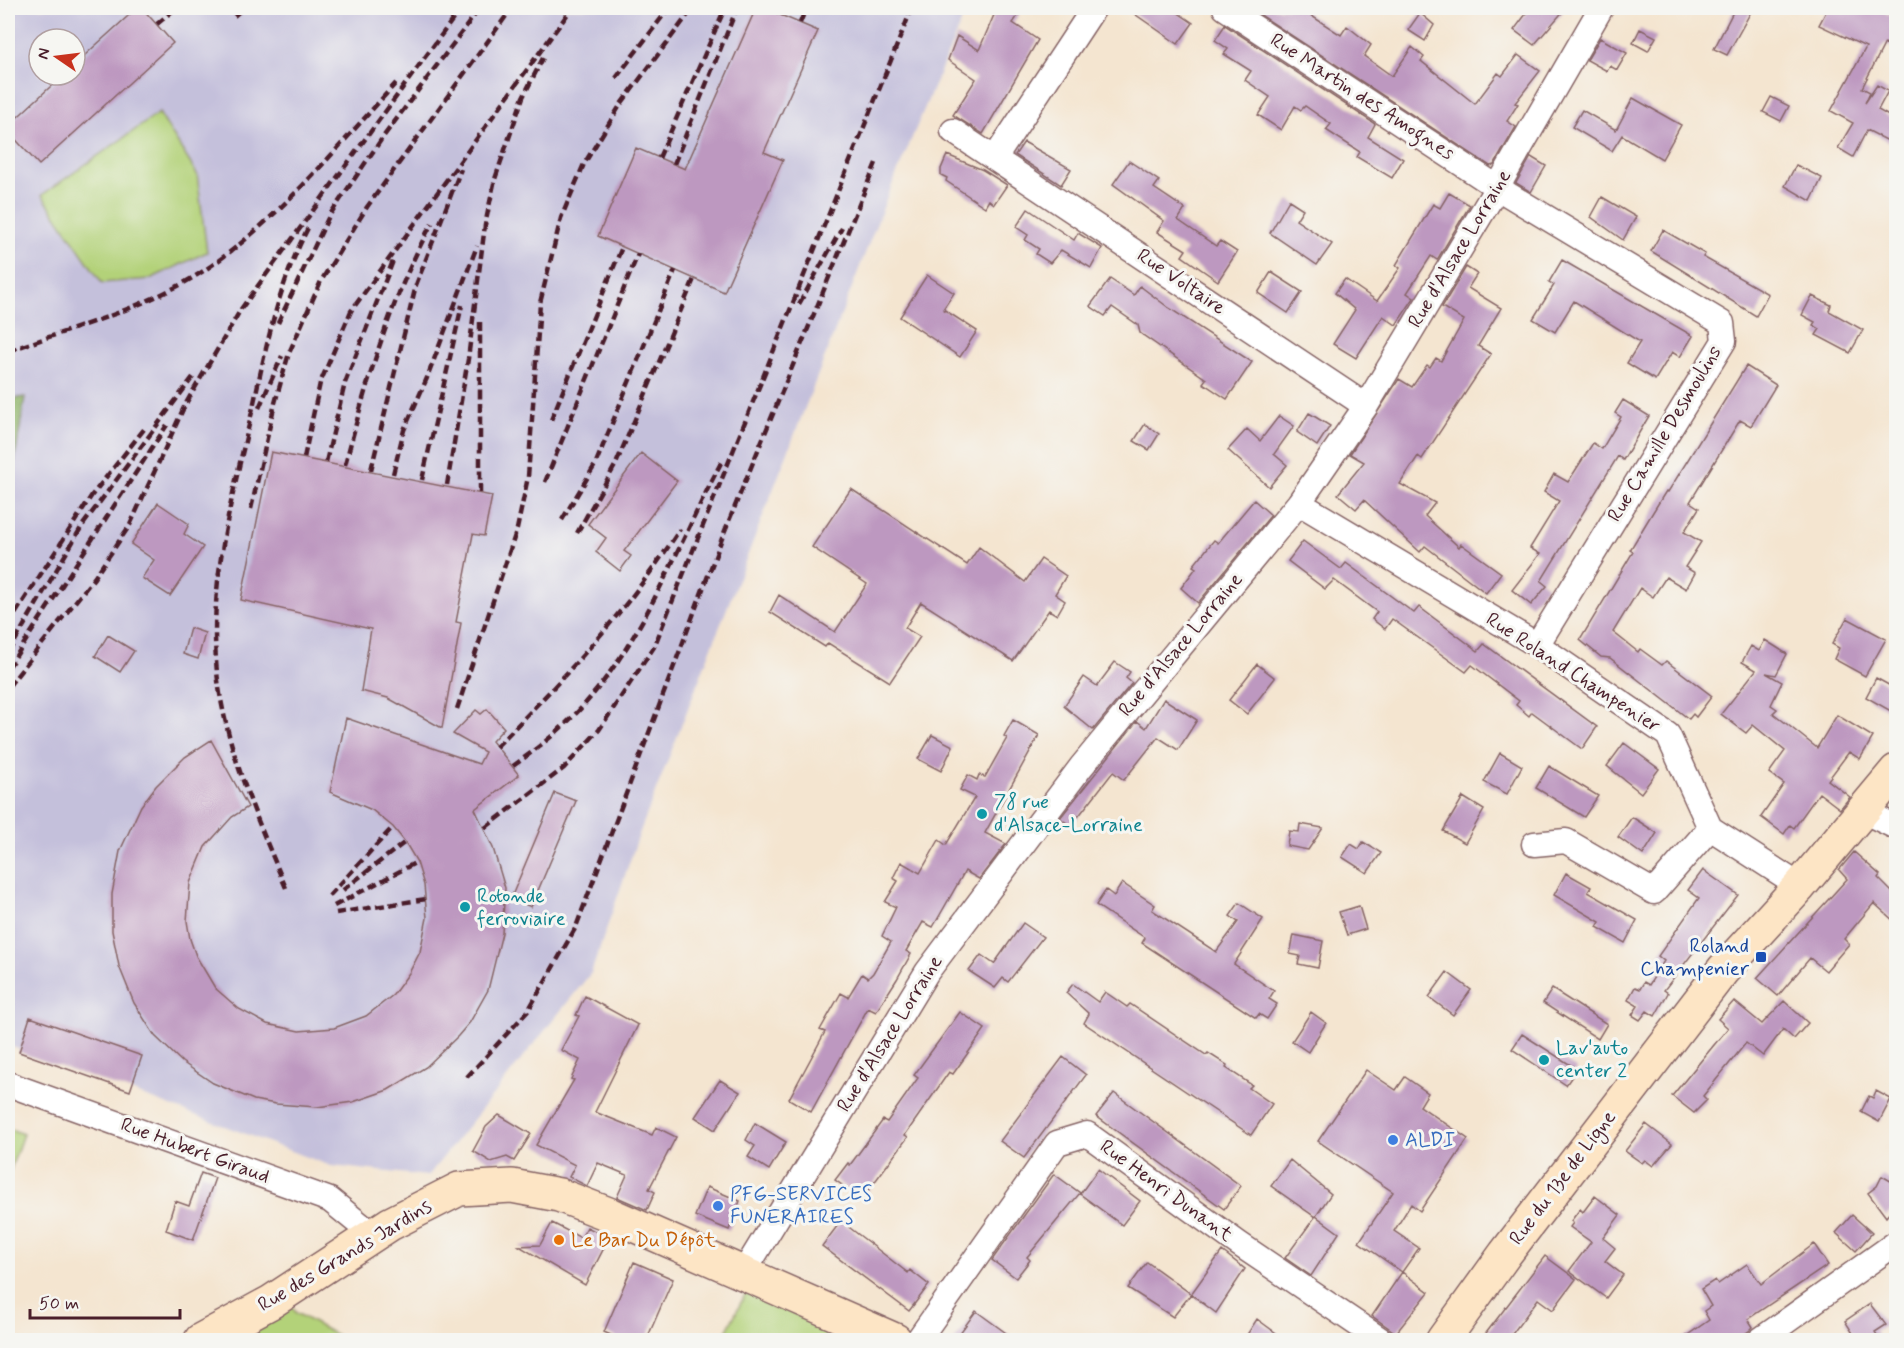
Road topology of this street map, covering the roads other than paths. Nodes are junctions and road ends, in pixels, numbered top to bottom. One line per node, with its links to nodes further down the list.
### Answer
1 (1094, 8): 5 (street)
2 (1226, 8): 6 (street, Rue Martin des Amognes)
3 (1601, 8): 6 (street, Rue d'Alsace Lorraine)
4 (953, 131): 5 (street, Rue Voltaire)
5 (995, 158): 7 (street, Rue Voltaire)
6 (1498, 186): 7 (street, Rue d'Alsace Lorraine); 9 (street, Rue Camille Desmoulins)
7 (1366, 406): 8 (street, Rue d'Alsace Lorraine)
8 (1299, 503): 9 (street, Rue Roland Champenier); 19 (street, Rue d'Alsace Lorraine)
9 (1537, 645): 13 (street, Rue Roland Champenier)
10 (1896, 771): 11 (main road, Rue du 13e de Ligne)
11 (1863, 811): 12 (street); 15 (main road, Rue du 13e de Ligne)
12 (1896, 827)
13 (1710, 828): 14 (street); 15 (street)
14 (1534, 844)
15 (1800, 886): 24 (main road, Rue du 13e de Ligne)
16 (8, 1084): 17 (street, Rue Hubert Giraud)
17 (373, 1235): 19 (main road, Rue des Grands Jardins); 20 (main road, Rue des Grands Jardins)
18 (1896, 1243): 25 (street)
19 (744, 1272): 21 (main road, Rue des Grands Jardins)
20 (201, 1341)
21 (895, 1341)
22 (918, 1341): 23 (street, Rue Henri Dunant)
23 (1381, 1341)
24 (1443, 1341)
25 (1760, 1341)

